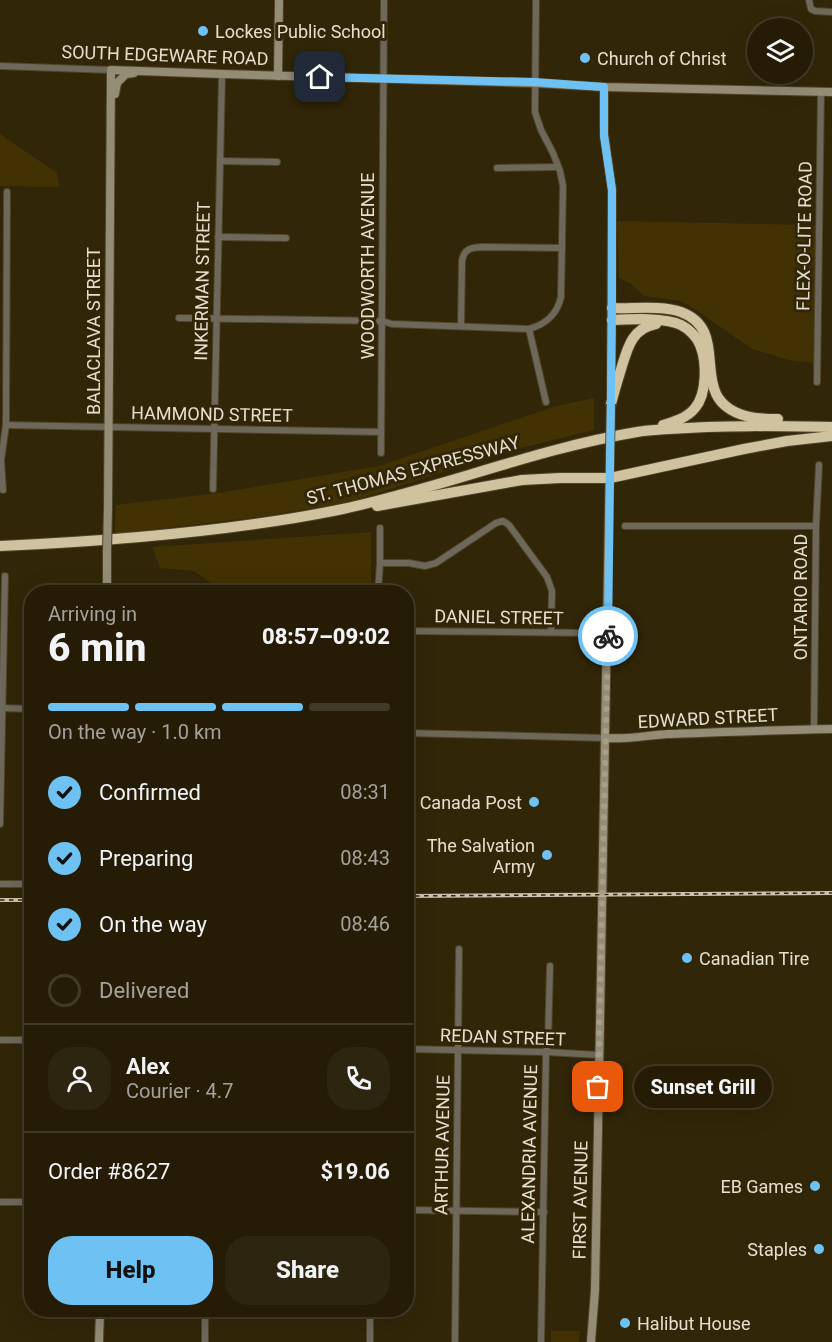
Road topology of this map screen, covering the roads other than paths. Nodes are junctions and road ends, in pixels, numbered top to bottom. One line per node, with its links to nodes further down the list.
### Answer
1 (279, 0): 10 (main road)
2 (384, 0): 11 (street, WOODWORTH AVENUE)
3 (536, 0): 12 (street)
4 (809, 0): 5 (street)
5 (832, 12)
6 (0, 66): 7 (street, SOUTH EDGEWARE ROAD)
7 (111, 70): 8 (main road, SOUTH EDGEWARE ROAD); 16 (main road, BALACLAVA STREET)
8 (148, 71): 9 (main road, SOUTH EDGEWARE ROAD); 16 (main road)
9 (222, 74): 10 (main road, SOUTH EDGEWARE ROAD); 17 (street, INKERMAN STREET)
10 (278, 76): 11 (main road, SOUTH EDGEWARE ROAD)
11 (384, 79): 12 (main road, SOUTH EDGEWARE ROAD); 29 (street, WOODWORTH AVENUE)
12 (535, 82): 13 (main road, SOUTH EDGEWARE ROAD); 19 (street)
13 (604, 87): 14 (main road, SOUTH EDGEWARE ROAD); 25 (main road, FIRST AVENUE)
14 (821, 91): 15 (main road, SOUTH EDGEWARE ROAD); 33 (street, FLEX-O-LITE ROAD)
15 (832, 92)
16 (111, 121): 38 (main road, BALACLAVA STREET)
17 (220, 161): 18 (street); 22 (street, INKERMAN STREET)
18 (277, 162)
19 (558, 167): 20 (street); 24 (street)
20 (496, 168)
21 (7, 192): 37 (street)
22 (218, 237): 23 (street); 27 (street, INKERMAN STREET)
23 (286, 238)
24 (562, 248): 31 (street); 32 (street)
25 (612, 308): 28 (main road, FIRST AVENUE); 36 (highway)
26 (179, 318): 27 (street)
27 (216, 319): 29 (street); 40 (street, INKERMAN STREET)
28 (612, 320): 30 (highway); 35 (main road, FIRST AVENUE)
29 (382, 321): 31 (street); 41 (street, WOODWORTH AVENUE)
30 (675, 323): 35 (highway); 42 (highway)
31 (461, 326): 32 (street)
32 (529, 328): 34 (street)
33 (818, 382)
34 (546, 402)
35 (611, 404): 47 (main road, FIRST AVENUE, bridge)
36 (832, 422)
37 (6, 425): 38 (street, HAMMOND STREET); 45 (street)
38 (109, 426): 40 (street, HAMMOND STREET); 57 (main road, BALACLAVA STREET, bridge)
39 (832, 427): 42 (highway, ST. THOMAS EXPRESSWAY)
40 (214, 429): 41 (street, HAMMOND STREET); 48 (street, INKERMAN STREET)
41 (381, 432): 44 (street, WOODWORTH AVENUE)
42 (639, 432): 50 (highway, ST. THOMAS EXPRESSWAY)
43 (832, 436): 47 (highway)
44 (381, 453)
45 (1, 460): 49 (street)
46 (819, 465): 52 (street, ONTARIO ROAD)
47 (610, 478): 50 (highway); 67 (main road, FIRST AVENUE)
48 (213, 489)
49 (3, 490)
50 (308, 516): 54 (highway, ST. THOMAS EXPRESSWAY)
51 (625, 526): 52 (street)
52 (816, 526): 65 (street, ONTARIO ROAD)
53 (380, 528): 55 (street)
54 (0, 546)
55 (380, 563): 58 (street); 60 (street)
56 (5, 576): 62 (street)
57 (107, 585)
58 (378, 585)
59 (414, 631): 60 (street, DANIEL STREET)
60 (551, 632): 61 (street, DANIEL STREET)
61 (591, 633)
62 (1, 708): 63 (street); 68 (street)
63 (24, 709)
64 (832, 729): 65 (main road, EDWARD STREET)
65 (814, 730): 67 (main road, EDWARD STREET)
66 (414, 733): 67 (street, EDWARD STREET)
67 (605, 738): 78 (main road, FIRST AVENUE)
68 (0, 824)
69 (0, 884): 70 (street)
70 (24, 884)
71 (459, 949): 76 (street, ARTHUR AVENUE)
72 (550, 966): 77 (street, ALEXANDRIA AVENUE)
73 (0, 1040): 74 (street)
74 (24, 1041)
75 (414, 1049): 76 (street, REDAN STREET)
76 (458, 1050): 77 (street, REDAN STREET); 82 (street, ARTHUR AVENUE)
77 (546, 1052): 78 (street, REDAN STREET); 83 (street, ALEXANDRIA AVENUE)
78 (599, 1055): 87 (main road, FIRST AVENUE)
79 (0, 1202): 80 (street)
80 (24, 1202)
81 (414, 1210): 82 (street)
82 (456, 1211): 83 (street); 91 (street, ARTHUR AVENUE)
83 (544, 1212): 92 (street, ALEXANDRIA AVENUE)
84 (100, 1317): 88 (main road)
85 (204, 1317): 89 (street)
86 (370, 1317): 90 (street)
87 (592, 1340)
88 (99, 1342)
89 (205, 1342)
90 (370, 1342)
91 (455, 1342)
92 (541, 1342)

